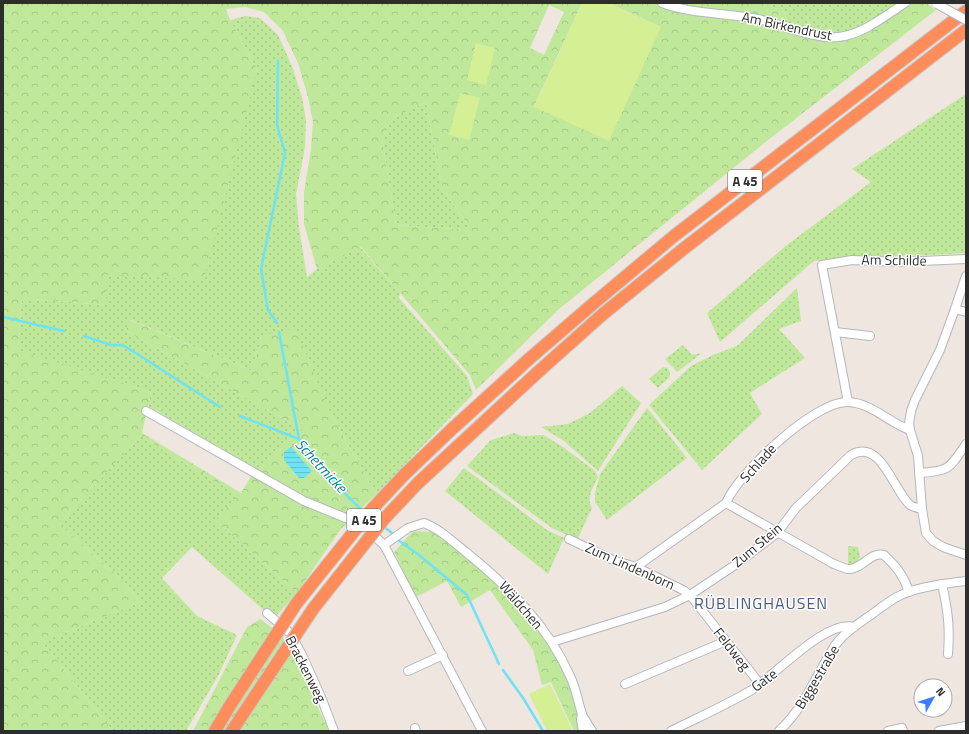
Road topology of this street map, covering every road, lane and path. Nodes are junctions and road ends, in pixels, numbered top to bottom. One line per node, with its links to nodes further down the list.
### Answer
1 (662, 3): 2 (street, Am Birkendrust)
2 (905, 3)
3 (936, 4): 5 (street, bridge)
4 (966, 11): 40 (highway, A 45, bridge)
5 (966, 20)
6 (966, 30): 41 (highway, A 45, bridge)
7 (966, 259): 11 (street, Am Schilde)
8 (966, 276): 9 (street)
9 (955, 309): 10 (street); 15 (street)
10 (966, 312)
11 (835, 332): 12 (street); 13 (street)
12 (870, 336)
13 (848, 402): 15 (street, Schlade); 18 (street, Schlade)
14 (146, 411): 22 (street)
15 (910, 430): 17 (street)
16 (966, 444): 17 (street)
17 (919, 473): 19 (street)
18 (726, 503): 20 (street); 24 (street, Schlade)
19 (922, 509): 20 (street, Zum Stein); 23 (street)
20 (777, 533): 27 (street); 28 (street, Zum Stein)
21 (568, 540): 24 (street, Zum Lindenborn)
22 (384, 545): 32 (street, Wäldchen); 34 (street)
23 (966, 555)
24 (636, 567): 28 (street, Zum Lindenborn)
25 (966, 580): 26 (street, Biggestraße)
26 (942, 584): 27 (street, Biggestraße); 33 (street)
27 (909, 592): 30 (street, Biggestraße)
28 (690, 595): 31 (street, Feldweg); 32 (street, Zum Stein)
29 (267, 613): 42 (street, Brackenweg)
30 (854, 627): 37 (street, Gate); 47 (street, Biggestraße)
31 (726, 640): 36 (street); 37 (street, Feldweg)
32 (552, 642): 38 (street, Wäldchen)
33 (948, 654)
34 (443, 655): 35 (street); 43 (street)
35 (408, 671)
36 (625, 684)
37 (760, 684): 46 (street, Gate)
38 (582, 714): 44 (street, Wäldchen); 45 (street)
39 (966, 726): 50 (street)
40 (214, 731)
41 (232, 731)
42 (334, 731)
43 (482, 731)
44 (583, 731)
45 (592, 731)
46 (671, 731)
47 (779, 731)
48 (888, 731): 49 (street)
49 (904, 731)
50 (939, 731)

